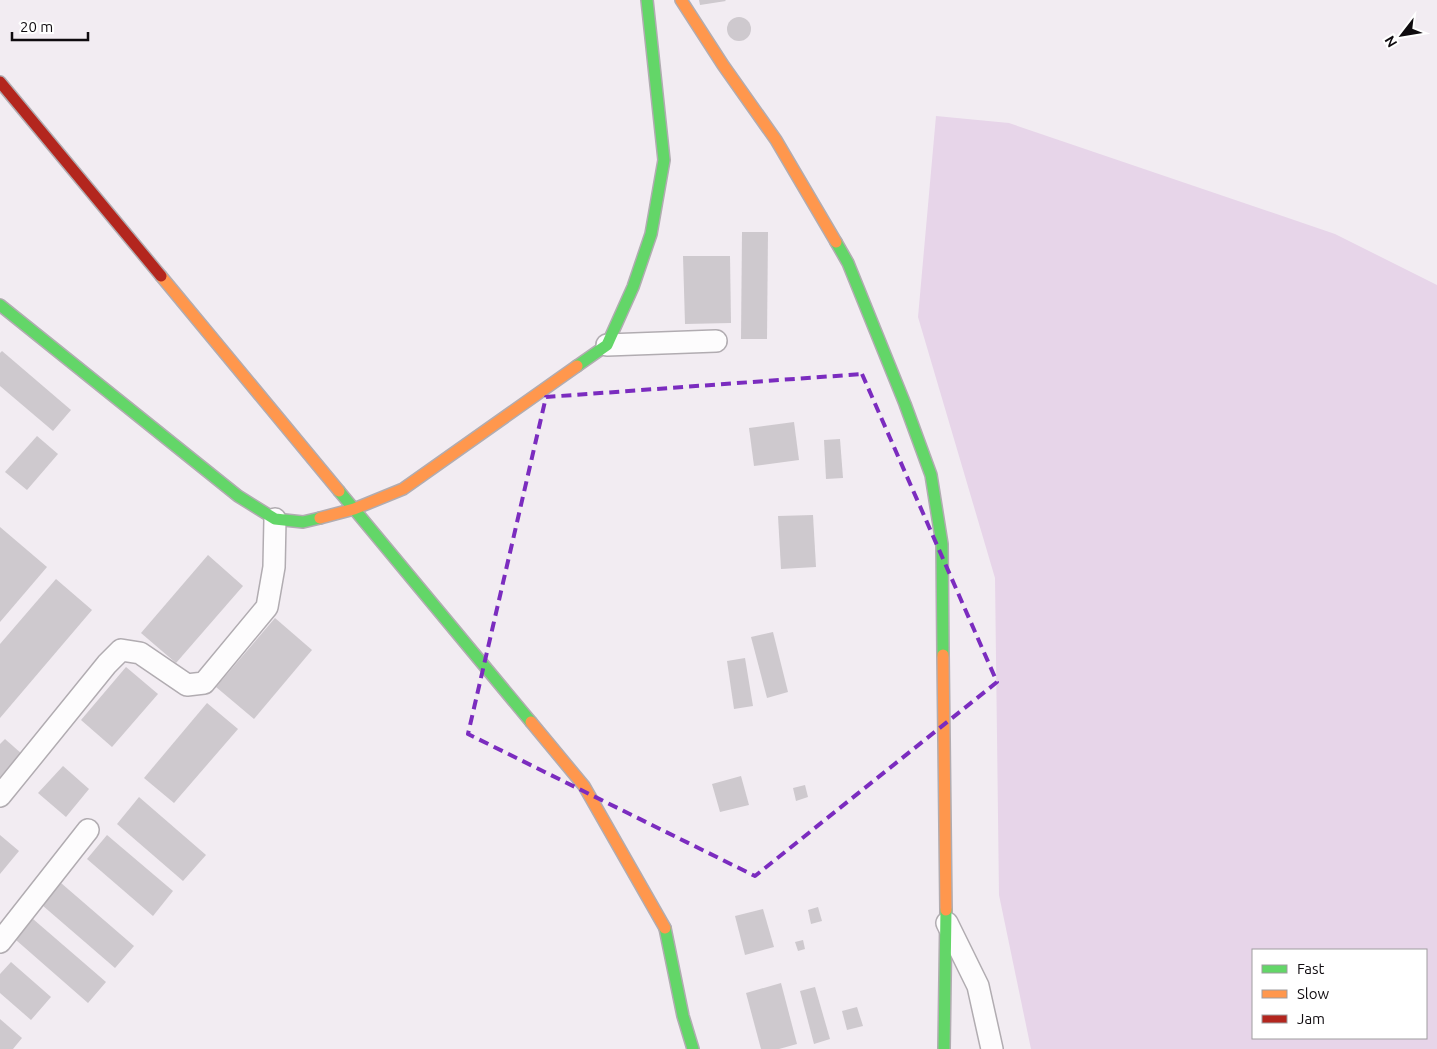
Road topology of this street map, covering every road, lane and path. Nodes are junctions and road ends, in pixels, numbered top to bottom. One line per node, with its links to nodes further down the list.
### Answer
1 (647, 0): 6 (street)
2 (681, 0): 11 (street)
3 (0, 82): 7 (street)
4 (0, 305): 8 (street)
5 (716, 341): 6 (street)
6 (607, 345): 7 (street)
7 (354, 509): 8 (street); 13 (street)
8 (275, 519): 9 (street)
9 (0, 796)
10 (88, 830): 12 (street)
11 (946, 923): 14 (street); 15 (street)
12 (0, 942)
13 (693, 1049)
14 (944, 1049)
15 (992, 1049)

